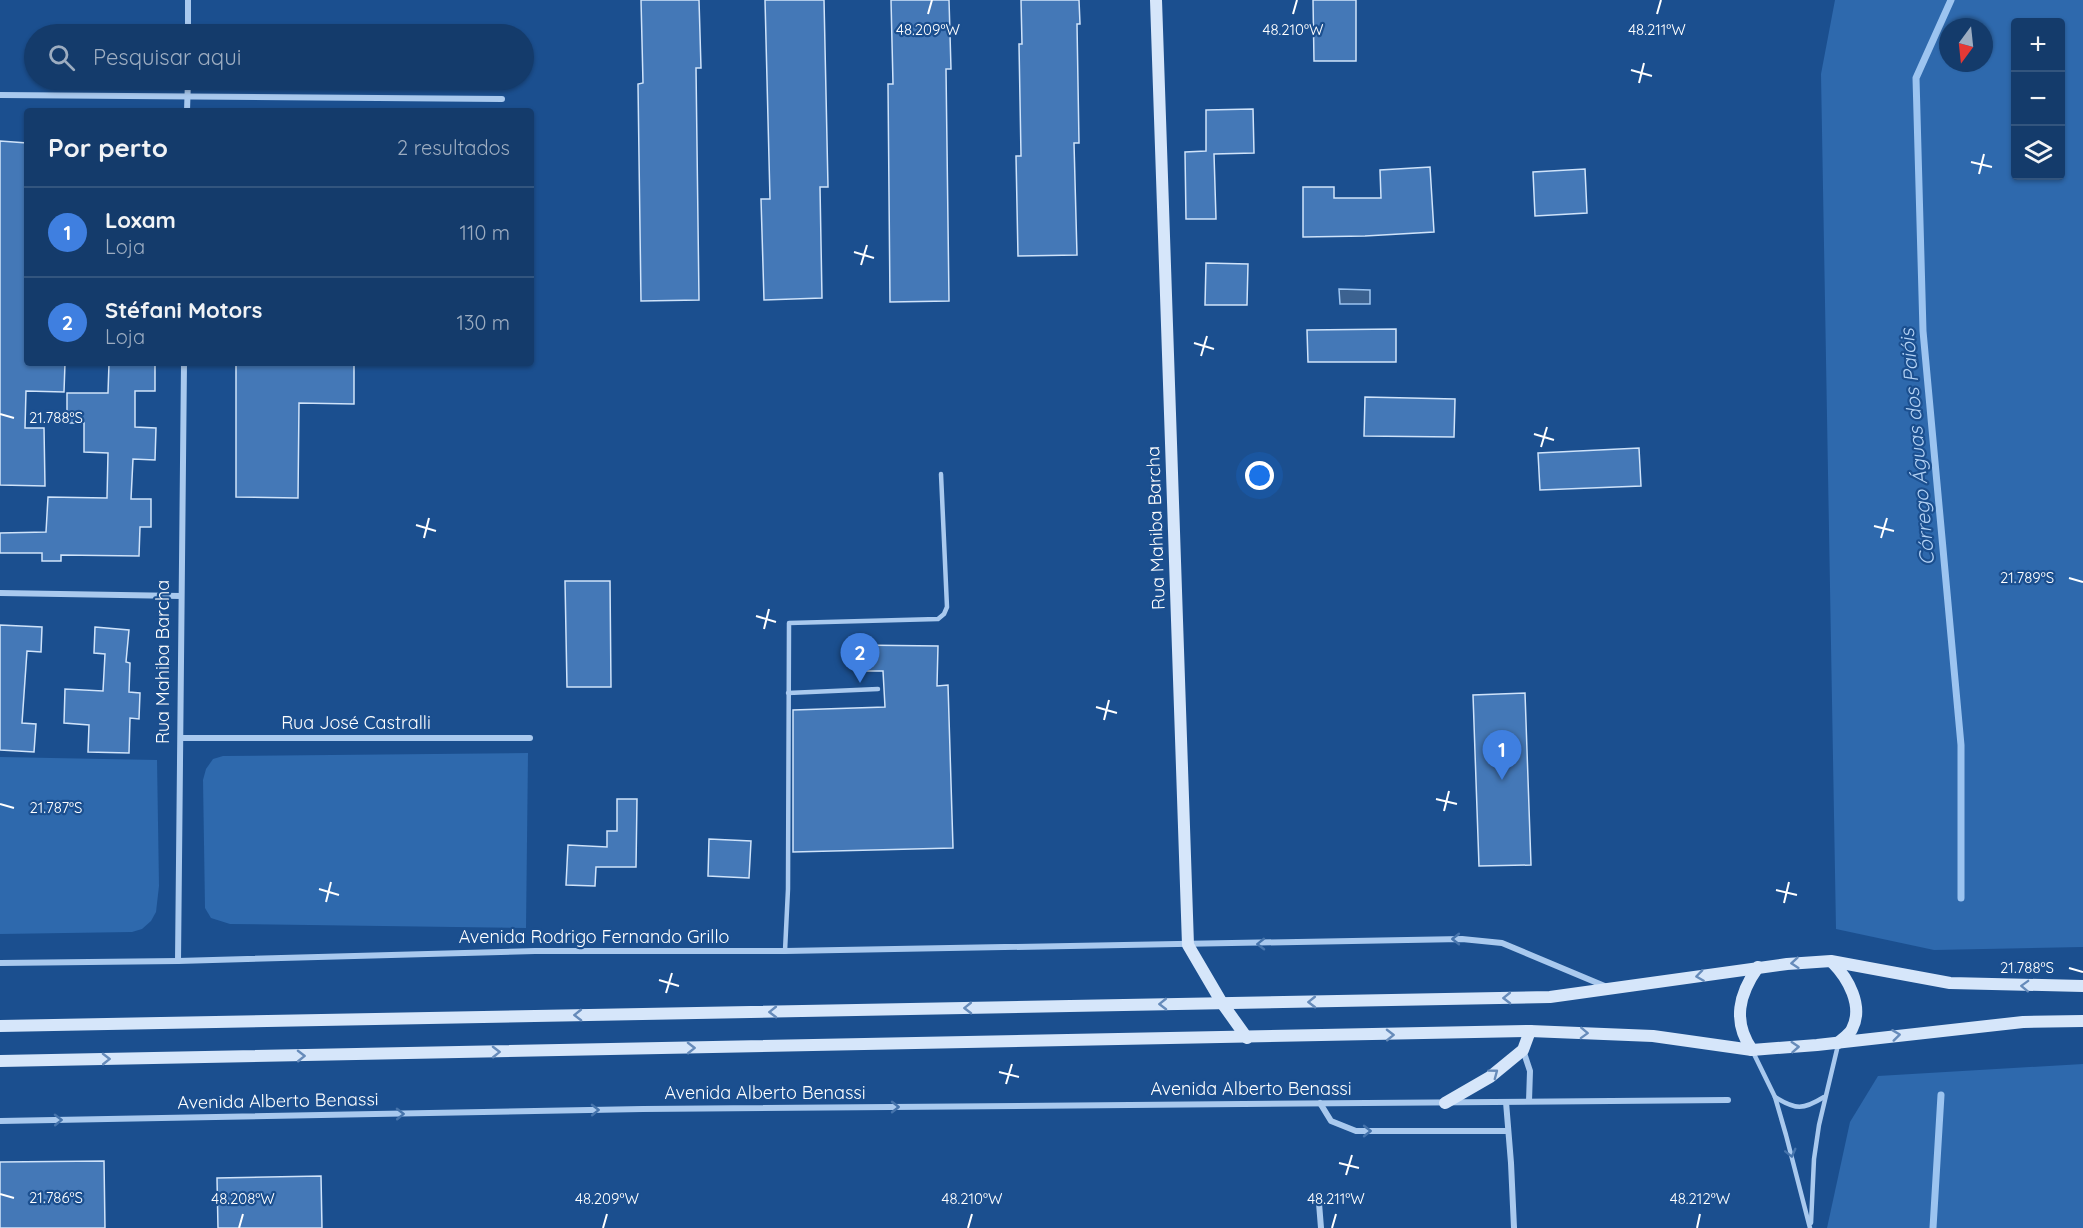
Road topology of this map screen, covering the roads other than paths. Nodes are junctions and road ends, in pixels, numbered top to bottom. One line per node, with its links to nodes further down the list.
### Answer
1 (188, 0): 3 (street)
2 (1156, 0): 17 (main road, Rua Mahiba Barcha)
3 (188, 24)
4 (188, 90): 6 (street)
5 (0, 95): 6 (street)
6 (188, 96): 7 (street); 8 (street)
7 (502, 99)
8 (187, 108)
9 (184, 366): 12 (street, Rua Mahiba Barcha)
10 (941, 474): 14 (lane)
11 (0, 593): 12 (street)
12 (181, 596): 15 (street, Rua Mahiba Barcha)
13 (878, 689): 14 (lane)
14 (788, 693): 18 (lane)
15 (181, 738): 16 (street, Rua José Castralli); 19 (street, Rua Mahiba Barcha)
16 (530, 738)
17 (1188, 945): 18 (street, Avenida Rodrigo Fernando Grillo); 24 (street, Avenida Rodrigo Fernando Grillo, one-way to 17); 25 (main road, Rua Mahiba Barcha)
18 (785, 951): 19 (street, Avenida Rodrigo Fernando Grillo)
19 (178, 961): 21 (street, Avenida Rodrigo Fernando Grillo)
20 (1832, 961): 22 (main road, one-way to 22); 23 (main road, one-way to 20); 30 (main road)
21 (0, 963)
22 (1758, 968): 24 (main road, one-way to 24); 32 (main road)
23 (2083, 986)
24 (1610, 989): 25 (main road, one-way to 25)
25 (1222, 1003): 27 (main road, one-way to 27); 29 (main road, Rua Mahiba Barcha)
26 (2083, 1021): 30 (main road, one-way to 26)
27 (0, 1026)
28 (1530, 1031): 29 (main road, one-way to 28); 31 (main road); 32 (main road, one-way to 32)
29 (1247, 1038): 33 (main road, one-way to 29)
30 (1838, 1043): 32 (main road, one-way to 30); 35 (lane)
31 (1523, 1050): 37 (street); 40 (main road, one-way to 31)
32 (1752, 1050): 34 (lane)
33 (0, 1061)
34 (1775, 1097): 35 (lane); 46 (lane, one-way to 46)
35 (1824, 1097): 46 (lane)
36 (1728, 1100): 37 (street, Avenida Alberto Benassi)
37 (1529, 1101): 38 (street, Avenida Alberto Benassi)
38 (1506, 1102): 40 (street, Avenida Alberto Benassi); 42 (street)
39 (1320, 1103): 40 (street, Avenida Alberto Benassi); 41 (street, Avenida Alberto Benassi, one-way to 39); 42 (street, one-way to 42)
40 (1445, 1103)
41 (0, 1121)
42 (1508, 1131): 45 (street)
43 (1319, 1203): 44 (street)
44 (1321, 1228)
45 (1514, 1228)
46 (1811, 1228)

